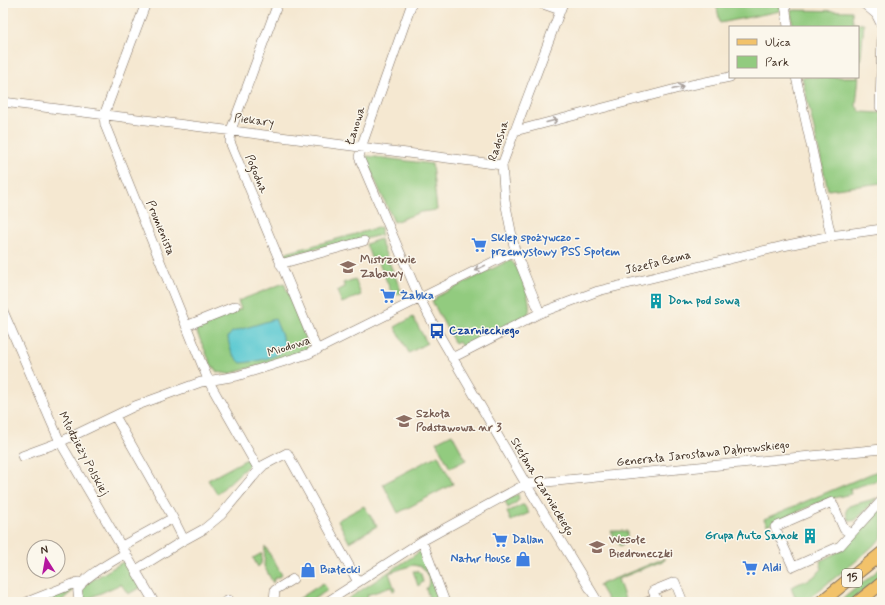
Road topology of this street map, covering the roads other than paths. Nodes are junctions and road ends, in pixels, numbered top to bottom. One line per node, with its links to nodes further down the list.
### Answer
1 (146, 3): 16 (street)
2 (278, 3): 17 (street, Pogodna)
3 (412, 3): 19 (street, Łanowa)
4 (540, 3): 8 (street)
5 (785, 3): 10 (street)
6 (863, 3): 9 (street)
7 (881, 3): 9 (street)
8 (562, 7): 18 (street, Radosna)
9 (881, 23)
10 (788, 26)
11 (882, 35): 15 (street)
12 (729, 77): 18 (street, one-way to 12)
13 (796, 78): 22 (street)
14 (3, 102): 16 (street, Piekary)
15 (880, 107)
16 (104, 115): 17 (street, Piekary); 30 (street, Promienista)
17 (231, 130): 19 (street, Piekary); 25 (street, Pogodna)
18 (515, 131): 20 (street, Radosna)
19 (361, 147): 20 (street, Piekary); 26 (street, Łanowa)
20 (502, 165): 24 (street, Radosna)
21 (882, 229): 22 (street, Józefa Bema)
22 (831, 236): 29 (street, Józefa Bema)
23 (364, 241): 25 (street)
24 (515, 251): 26 (street, Miodowa, one-way to 26); 29 (street, Radosna)
25 (280, 264): 31 (street, Pogodna)
26 (420, 299): 31 (street, Miodowa); 32 (street, Stefana Czarnieckiego)
27 (236, 306): 30 (street)
28 (3, 311): 35 (street, Młodzieży Polskiej)
29 (540, 313): 32 (street, Józefa Bema)
30 (186, 326): 33 (street, Promienista)
31 (317, 350): 33 (street, Miodowa)
32 (452, 358): 39 (street, Stefana Czarnieckiego)
33 (209, 382): 34 (street, Miodowa); 38 (street, Promienista)
34 (115, 416): 35 (street, Miodowa); 41 (street)
35 (60, 442): 37 (street, Miodowa); 45 (street, Młodzieży Polskiej)
36 (882, 449): 39 (street, Generała Jarosława Dąbrowskiego)
37 (22, 456)
38 (259, 470): 43 (street); 49 (street)
39 (526, 484): 44 (street); 59 (street, Stefana Czarnieckiego)
40 (882, 500): 42 (street)
41 (173, 518): 43 (street); 45 (street)
42 (851, 534): 42 (street)
43 (184, 540): 47 (street)
44 (422, 541): 49 (street); 58 (street)
45 (124, 549): 47 (street, Młodzieży Polskiej); 51 (street)
46 (882, 553): 62 (main road, 15)
47 (136, 570): 56 (street, Młodzieży Polskiej)
48 (294, 579): 52 (street)
49 (358, 582): 57 (street)
50 (882, 583): 63 (main road, 15)
51 (81, 585): 54 (street); 55 (street)
52 (274, 600)
53 (657, 600): 60 (street); 61 (street)
54 (27, 602)
55 (80, 602)
56 (154, 602)
57 (327, 602)
58 (445, 602)
59 (598, 602)
60 (647, 602)
61 (683, 602)
62 (822, 602)
63 (858, 602)

